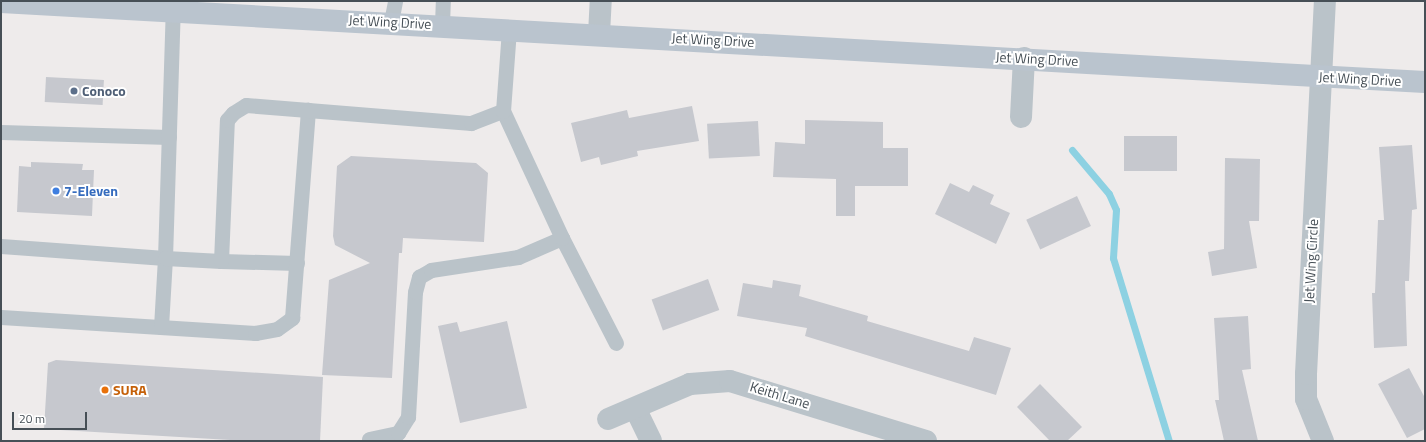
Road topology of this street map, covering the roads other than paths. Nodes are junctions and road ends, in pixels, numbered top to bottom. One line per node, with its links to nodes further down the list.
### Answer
1 (443, 1): 7 (lane)
2 (600, 1): 9 (street)
3 (1325, 1): 11 (street, Jet Wing Circle)
4 (1, 2): 5 (main road, Jet Wing Drive)
5 (173, 10): 6 (main road, Jet Wing Drive); 17 (lane)
6 (393, 11): 7 (main road, Jet Wing Drive)
7 (442, 25): 8 (main road, Jet Wing Drive)
8 (509, 29): 9 (main road, Jet Wing Drive); 14 (lane)
9 (598, 34): 10 (main road, Jet Wing Drive)
10 (1024, 58): 11 (main road, Jet Wing Drive); 15 (street)
11 (1321, 77): 12 (main road, Jet Wing Drive); 31 (street, Jet Wing Circle)
12 (1425, 82)
13 (308, 110): 14 (lane); 21 (lane); 22 (lane)
14 (503, 111): 18 (lane)
15 (1021, 117)
16 (1, 132): 17 (lane)
17 (169, 137): 20 (lane)
18 (562, 238): 25 (lane); 28 (lane)
19 (1, 246): 20 (lane)
20 (165, 258): 21 (lane); 24 (lane)
21 (221, 261): 22 (lane)
22 (297, 263): 24 (lane)
23 (1, 317): 24 (lane)
24 (162, 327)
25 (616, 343)
26 (636, 410): 27 (street, Keith Lane); 29 (street); 30 (street, Keith Lane)
27 (608, 419)
28 (369, 439)
29 (651, 441)
30 (926, 441)
31 (1323, 441)

